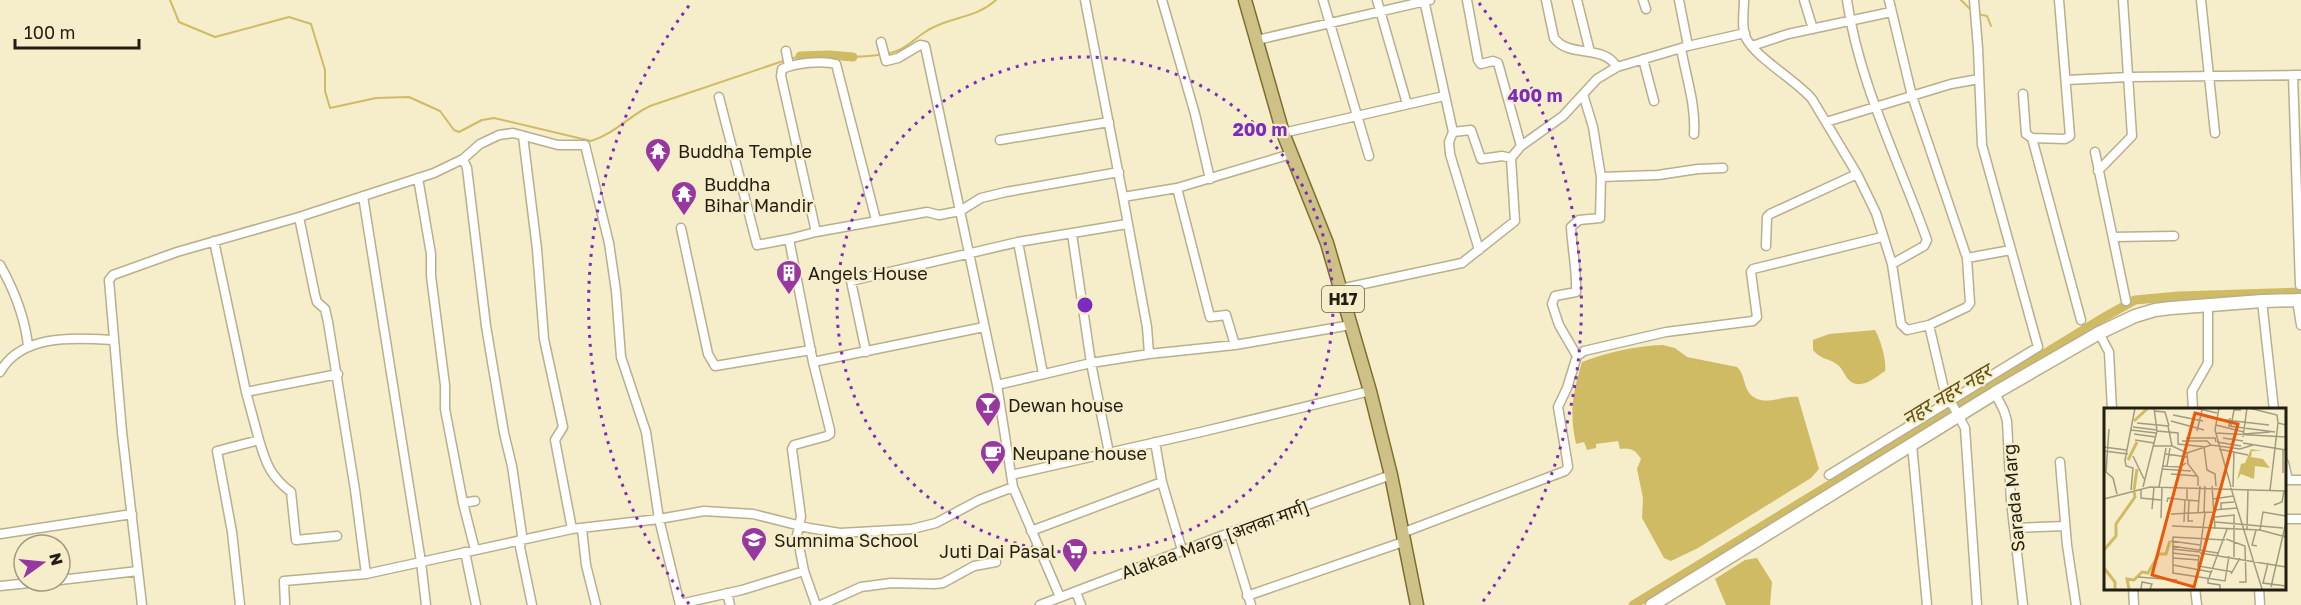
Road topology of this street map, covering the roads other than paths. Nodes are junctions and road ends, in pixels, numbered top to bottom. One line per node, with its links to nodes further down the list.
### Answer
1 (1085, 0): 48 (street)
2 (1162, 0): 69 (street)
3 (1245, 0): 25 (main road, H17)
4 (1323, 0): 22 (street)
5 (1377, 0): 19 (street)
6 (1426, 0): 19 (street); 41 (street)
7 (1467, 0): 57 (street)
8 (1546, 0): 30 (street)
9 (1578, 0): 30 (street)
10 (1679, 0): 28 (street)
11 (1744, 0): 24 (street)
12 (1804, 0): 23 (street)
13 (1847, 0): 21 (street)
14 (1889, 0): 20 (street)
15 (1974, 0): 37 (street)
16 (2060, 0): 38 (street)
17 (2123, 0): 35 (street)
18 (2201, 0): 36 (street)
19 (1380, 11): 22 (street); 45 (street)
20 (1891, 12): 21 (street); 42 (street)
21 (1850, 21): 23 (street); 46 (street)
22 (1329, 23): 25 (street); 47 (street)
23 (1813, 28): 27 (street)
24 (1745, 33): 27 (street); 28 (street)
25 (1257, 40): 51 (main road, H17)
26 (881, 42): 73 (street)
27 (1752, 46): 49 (street)
28 (1684, 47): 31 (street); 53 (street)
29 (786, 51): 32 (street)
30 (1590, 52): 33 (street)
31 (1643, 59): 33 (street); 44 (street)
32 (789, 66): 75 (street); 78 (street)
33 (1617, 67): 39 (street)
34 (2297, 75): 36 (street); 93 (street)
35 (2129, 77): 36 (street); 38 (street); 64 (street)
36 (2208, 77): 52 (street)
37 (1979, 79): 42 (street); 88 (street)
38 (2066, 80): 55 (street)
39 (1583, 94): 57 (street); 67 (street)
40 (2023, 94): 55 (street)
41 (1444, 96): 45 (street); 50 (street)
42 (1912, 96): 46 (street); 90 (street)
43 (719, 97): 83 (street)
44 (1654, 101)
45 (1407, 104): 47 (street)
46 (1875, 107): 49 (street); 91 (street)
47 (1357, 115): 51 (street); 60 (street)
48 (1110, 122): 56 (street); 65 (street)
49 (1826, 122): 66 (street)
50 (1453, 132): 61 (street); 87 (street)
51 (1284, 133): 59 (main road, H17)
52 (2215, 133)
53 (1694, 134)
54 (523, 136): 62 (street); 141 (street); 145 (street)
55 (2032, 138): 99 (street)
56 (1000, 140)
57 (1521, 146): 61 (street)
58 (2095, 152): 64 (street)
59 (1291, 154): 69 (street); 94 (main road, H17)
60 (1369, 156)
61 (1511, 158): 87 (street)
62 (463, 159): 68 (street); 152 (street)
63 (1723, 168): 67 (street)
64 (2098, 171): 82 (street)
65 (1119, 172): 72 (street); 73 (street)
66 (1857, 174): 81 (street); 86 (street)
67 (1602, 177): 111 (street)
68 (418, 178): 71 (street); 139 (street)
69 (1210, 179): 70 (street)
70 (1177, 188): 72 (street); 106 (street)
71 (363, 196): 74 (street); 156 (street)
72 (1123, 197): 76 (street)
73 (960, 211): 75 (street); 89 (street)
74 (298, 217): 84 (street); 115 (street)
75 (876, 220): 78 (street)
76 (1127, 224): 79 (street); 110 (street)
77 (681, 228): 108 (street)
78 (816, 232): 83 (street)
79 (1071, 234): 85 (street); 113 (street)
80 (2174, 236): 82 (street)
81 (1882, 237): 91 (street); 111 (street)
82 (2113, 237): 96 (street)
83 (789, 239): 108 (street)
84 (214, 241): 105 (street); 119 (street)
85 (1018, 243): 89 (street); 116 (street)
86 (1766, 246)
87 (1479, 250): 94 (street)
88 (2011, 250): 90 (street); 121 (street)
89 (969, 254): 103 (street); 109 (street)
90 (1967, 258): 101 (street)
91 (1892, 264): 101 (street)
92 (0, 265): 107 (street)
93 (2300, 285)
94 (1340, 288): 100 (main road, H17)
95 (2299, 300): 97 (main road); 102 (street)
96 (2126, 301)
97 (2262, 301): 98 (main road); 124 (street)
98 (2208, 306): 104 (main road); 123 (street)
99 (2081, 320)
100 (1351, 324): 106 (street); 118 (main road, H17)
101 (1929, 325): 121 (street)
102 (2301, 325)
103 (984, 327): 109 (street); 117 (street)
104 (2100, 333): 120 (main road); 122 (street)
105 (114, 340): 107 (street); 140 (street)
106 (1235, 345): 110 (street)
107 (28, 346): 114 (street)
108 (811, 350): 112 (street)
109 (866, 352): 112 (street)
110 (1149, 354): 113 (street)
111 (1577, 356): 151 (street)
112 (813, 362): 142 (street)
113 (1091, 363): 116 (street); 129 (street)
114 (0, 372)
115 (338, 374): 119 (street); 160 (street)
116 (1043, 374): 117 (street)
117 (997, 385): 131 (street)
118 (1370, 391): 127 (street); 132 (main road, H17)
119 (246, 392): 126 (street)
120 (1995, 393): 125 (main road); 144 (street, Sarada Marg)
121 (1952, 402): 125 (street); 133 (street)
122 (2112, 408)
123 (2193, 408)
124 (2274, 408)
125 (1959, 414): 128 (main road); 186 (street)
126 (259, 440): 150 (street); 170 (street)
127 (1155, 442): 129 (street); 136 (street)
128 (1912, 445): 184 (main road); 185 (street)
129 (1109, 453): 131 (street)
130 (2060, 462): 143 (street)
131 (1011, 475): 137 (street)
132 (1391, 475): 148 (street, Alakaa Marg [अलका मार्ग]); 151 (main road, H17)
133 (1829, 475)
134 (2286, 480): 135 (street)
135 (2301, 480)
136 (1162, 482): 147 (street); 154 (street)
137 (1013, 487): 142 (street); 147 (street)
138 (475, 501): 139 (street)
139 (463, 503): 153 (street)
140 (132, 514): 149 (street); 158 (street)
141 (659, 519): 142 (street); 146 (street); 176 (street)
142 (799, 525): 159 (street)
143 (2065, 526): 144 (street); 188 (street)
144 (2014, 528): 187 (street, Sarada Marg)
145 (572, 529): 146 (street); 152 (street)
146 (582, 529): 175 (street)
147 (1031, 531): 168 (street)
148 (1229, 533): 154 (street, Alakaa Marg [अलका मार्ग]); 167 (street)
149 (0, 534)
150 (337, 536)
151 (1402, 538): 167 (street); 183 (main road, H17)
152 (522, 540): 153 (street); 174 (street)
153 (475, 550): 155 (street)
154 (1182, 550): 165 (street, Alakaa Marg [अलका मार्ग])
155 (465, 552): 156 (street); 173 (street)
156 (421, 562): 160 (street); 172 (street)
157 (996, 562): 179 (street)
158 (138, 571): 161 (street); 169 (street)
159 (804, 571): 166 (street); 178 (street)
160 (366, 574): 171 (street)
161 (72, 579)
162 (2133, 590): 189 (street)
163 (2195, 590): 190 (street)
164 (2259, 590): 191 (street)
165 (1076, 591): 168 (street, Alakaa Marg [अलका मार्ग]); 181 (street)
166 (727, 593): 176 (street); 177 (street)
167 (1247, 596): 182 (street)
168 (1060, 597): 180 (street, Alakaa Marg [अलका मार्ग])
169 (142, 605)
170 (240, 605)
171 (285, 605)
172 (426, 605)
173 (476, 605)
174 (532, 605)
175 (596, 605)
176 (680, 605)
177 (730, 605)
178 (816, 605)
179 (821, 605)
180 (1040, 605)
181 (1081, 605)
182 (1251, 605)
183 (1417, 605)
184 (1652, 605)
185 (1927, 605)
186 (1977, 605)
187 (2023, 605)
188 (2076, 605)
189 (2134, 605)
190 (2197, 605)
191 (2260, 605)

